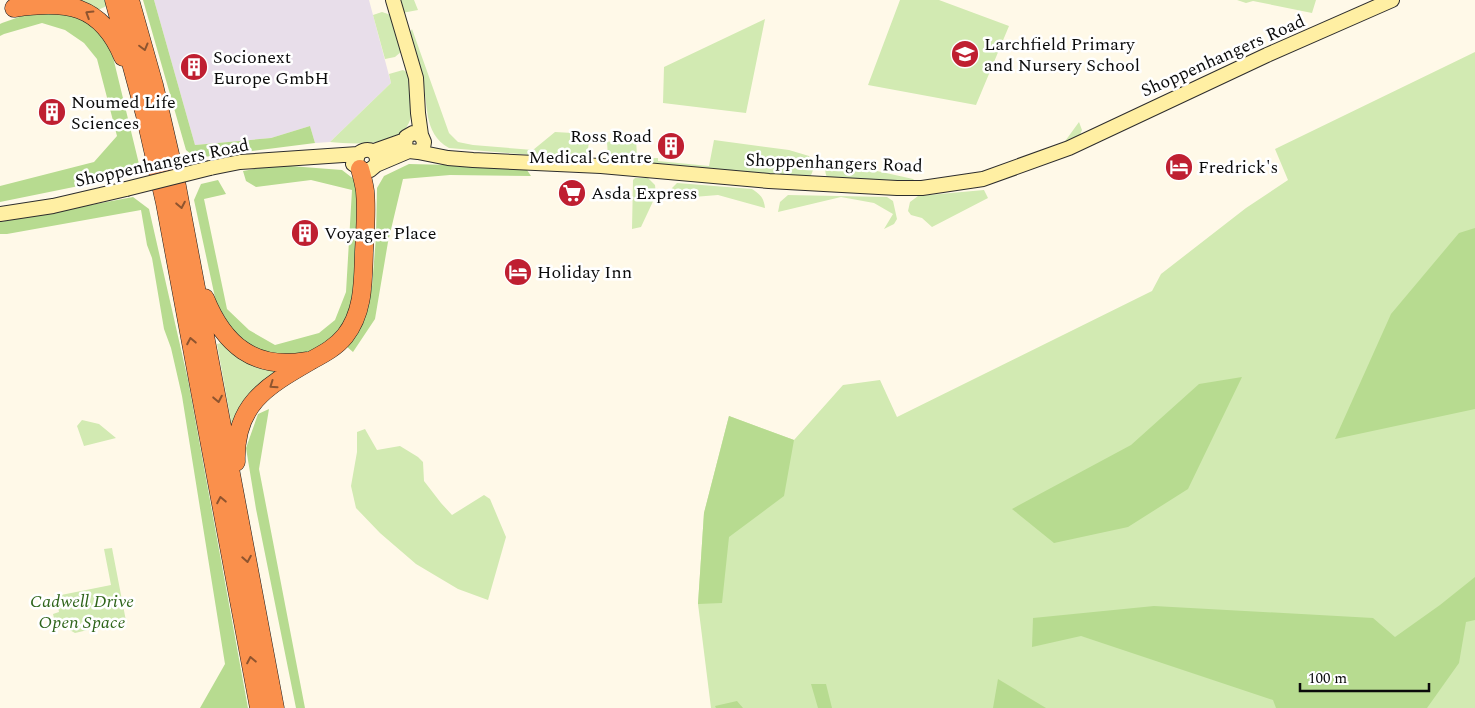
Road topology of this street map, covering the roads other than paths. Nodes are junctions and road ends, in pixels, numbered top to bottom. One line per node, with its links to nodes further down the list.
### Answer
1 (114, 0): 6 (highway)
2 (130, 0): 10 (highway, one-way to 10)
3 (393, 0): 7 (street)
4 (1392, 0): 7 (street, Shoppenhangers Road)
5 (13, 8): 6 (highway, one-way to 5)
6 (146, 115): 13 (highway, one-way to 6)
7 (415, 142): 8 (street)
8 (366, 162): 9 (street, Shoppenhangers Road, bridge); 11 (highway)
9 (0, 214)
10 (193, 267): 11 (highway); 12 (highway, one-way to 12)
11 (315, 359): 12 (highway, one-way to 12)
12 (238, 508): 14 (highway, one-way to 14)
13 (259, 708)
14 (275, 708)

